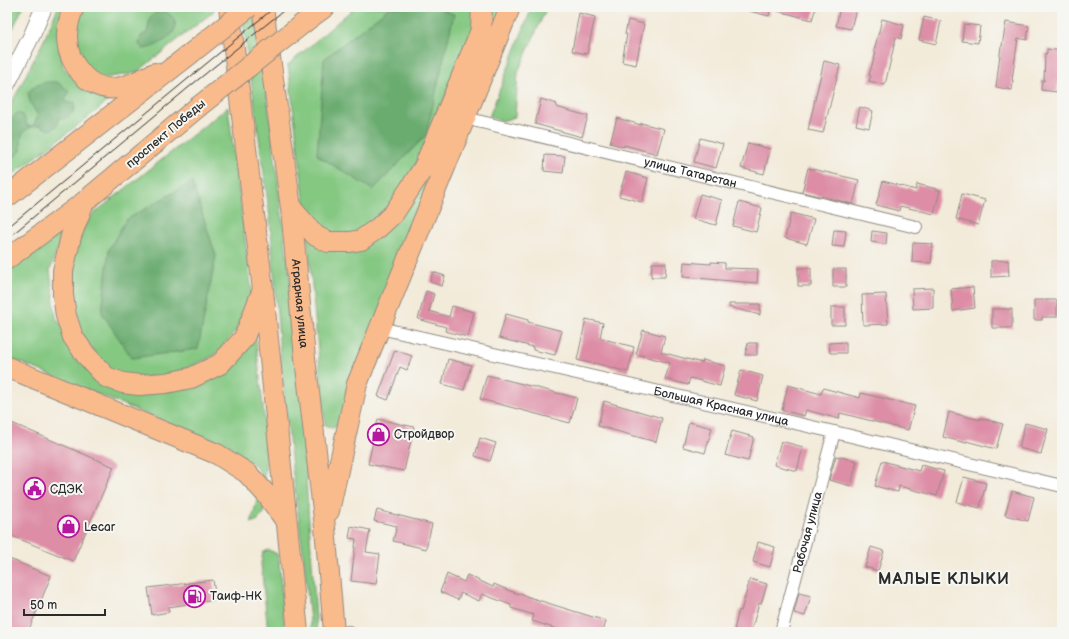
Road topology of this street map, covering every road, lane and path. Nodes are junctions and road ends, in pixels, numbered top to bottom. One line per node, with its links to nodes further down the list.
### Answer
1 (44, 7): 10 (street)
2 (74, 7): 9 (main road)
3 (229, 7): 17 (main road)
4 (249, 7): 9 (main road, bridge)
5 (263, 7): 14 (main road, Аграрная улица)
6 (325, 7): 13 (main road, проспект Победы, bridge)
7 (482, 7): 14 (main road)
8 (510, 7): 11 (main road)
9 (183, 60): 12 (main road)
10 (7, 84)
11 (465, 118): 15 (street, улица Татарстан); 18 (main road)
12 (7, 197)
13 (84, 202): 16 (main road, проспект Победы); 17 (main road)
14 (291, 208): 23 (main road, Аграрная улица)
15 (916, 227)
16 (7, 259)
17 (263, 290): 22 (main road)
18 (380, 328): 20 (street, Большая Красная улица); 23 (main road)
19 (7, 367): 22 (main road)
20 (834, 432): 21 (street, Большая Красная улица); 26 (street, Рабочая улица)
21 (1062, 486)
22 (286, 521): 24 (main road)
23 (325, 527): 25 (main road, Аграрная улица)
24 (298, 632)
25 (334, 632)
26 (781, 632)

